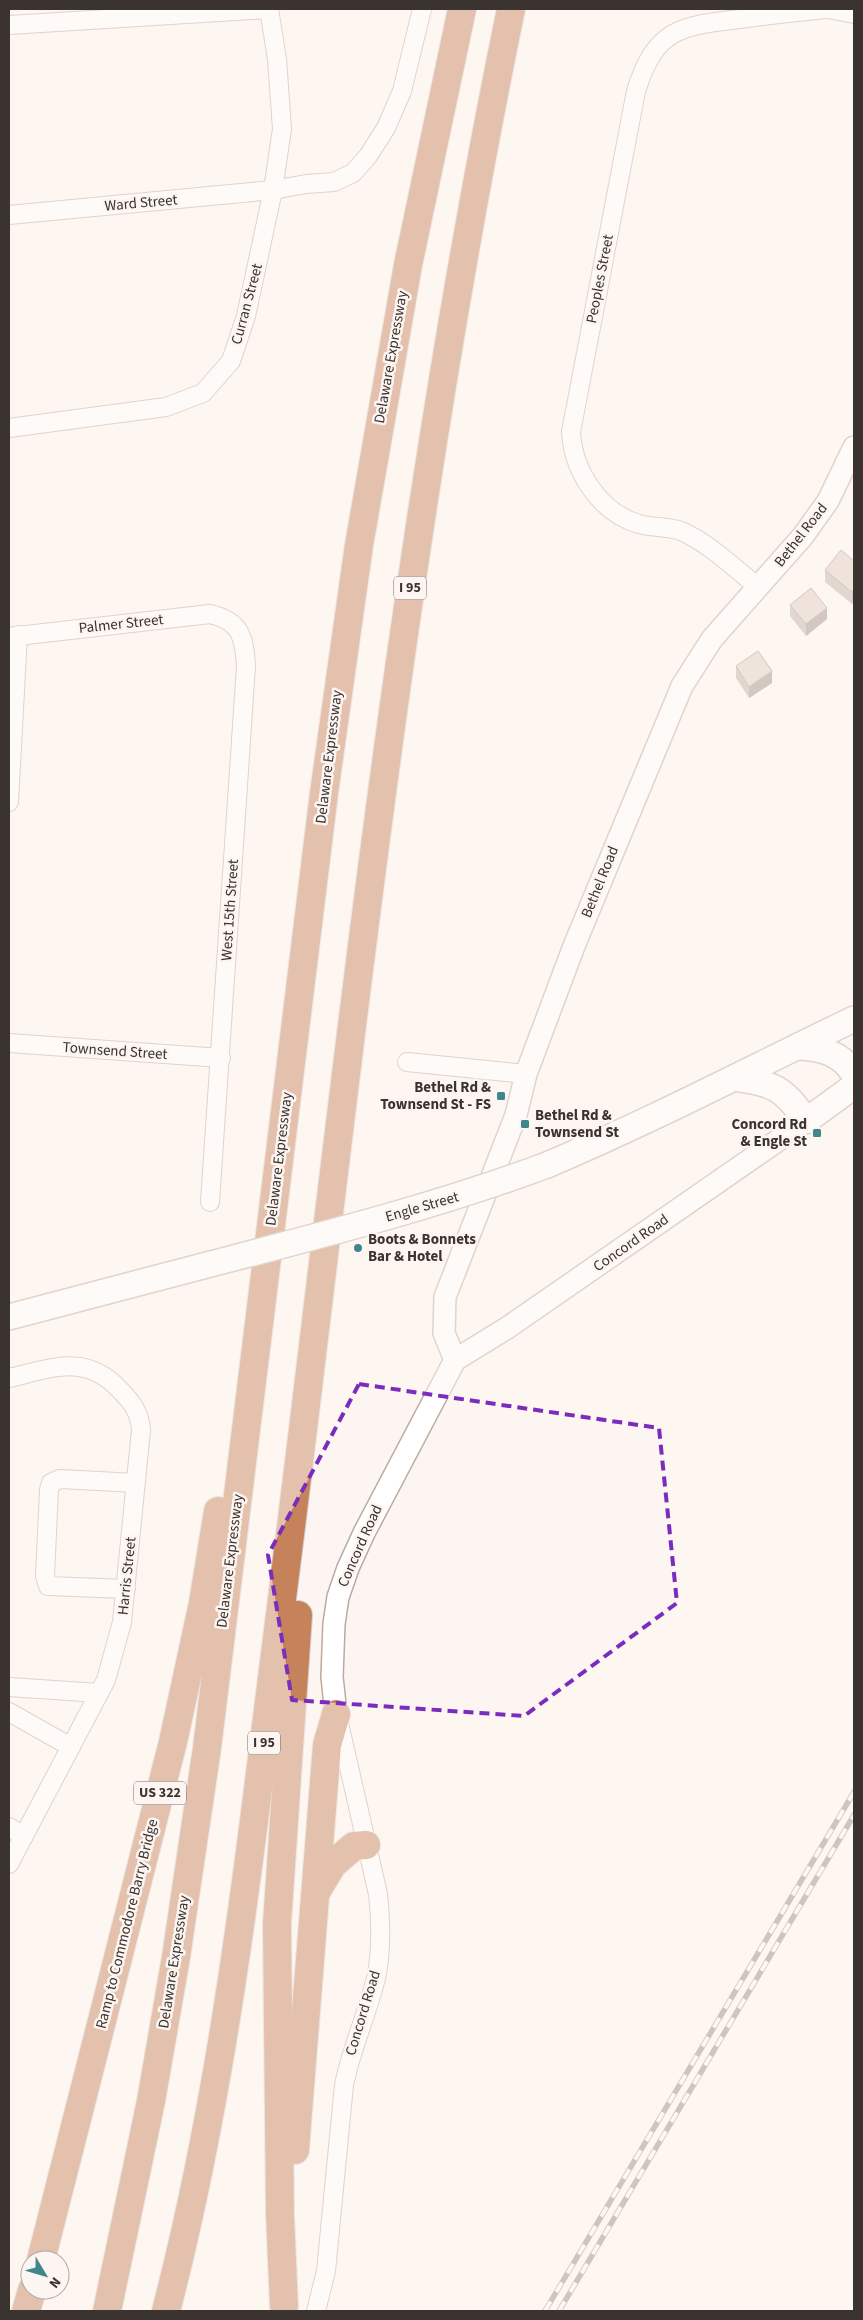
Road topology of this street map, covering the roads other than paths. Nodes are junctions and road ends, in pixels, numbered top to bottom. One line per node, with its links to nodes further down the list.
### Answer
1 (269, 9): 6 (street); 9 (street, Curran Street)
2 (422, 9): 9 (street, Ward Street)
3 (462, 9): 30 (highway, Delaware Expressway)
4 (511, 9): 27 (highway, I 95)
5 (826, 9): 7 (street, Peoples Street); 13 (street, Peoples Street)
6 (97, 14): 8 (street)
7 (854, 14)
8 (9, 25)
9 (273, 190): 10 (street, Ward Street); 11 (street, Curran Street)
10 (9, 215)
11 (9, 428)
12 (854, 447): 13 (street, Bethel Road)
13 (758, 587): 22 (street, Bethel Road)
14 (231, 623): 15 (street, Palmer Street); 20 (street, West 15th Street)
15 (13, 636): 16 (street)
16 (9, 802)
17 (854, 1020): 19 (main road)
18 (9, 1043): 20 (street, Townsend Street)
19 (798, 1047): 23 (main road, Engle Street); 24 (main road, Engle Street)
20 (221, 1058): 28 (street, West 15th Street)
21 (407, 1062): 22 (street)
22 (526, 1074): 31 (street, Bethel Road)
23 (854, 1074)
24 (734, 1078): 26 (main road); 29 (main road, Engle Street, bridge)
25 (854, 1086): 26 (main road, Concord Road)
26 (806, 1121): 31 (street, Concord Road)
27 (334, 1170): 45 (highway, I 95); 46 (highway)
28 (210, 1202)
29 (9, 1318)
30 (259, 1322): 44 (highway, Ramp to Commodore Barry Bridge / US 322); 47 (highway, Delaware Expressway)
31 (455, 1360): 38 (street, Concord Road)
32 (9, 1378): 33 (street, Harris Street)
33 (136, 1483): 34 (street, Harris Street); 34 (street)
34 (126, 1589): 36 (street, Harris Street)
35 (9, 1687): 36 (street)
36 (100, 1693): 39 (street, Harris Street)
37 (9, 1712): 39 (street)
38 (336, 1714): 41 (street, Concord Road); 43 (highway)
39 (71, 1747): 40 (street, Harris Street)
40 (16, 1832): 42 (street, Harris Street)
41 (366, 1845): 43 (highway); 48 (street, Concord Road)
42 (9, 1864)
43 (315, 1893): 46 (highway)
44 (44, 2250)
45 (168, 2304)
46 (283, 2308)
47 (107, 2311)
48 (316, 2311)

